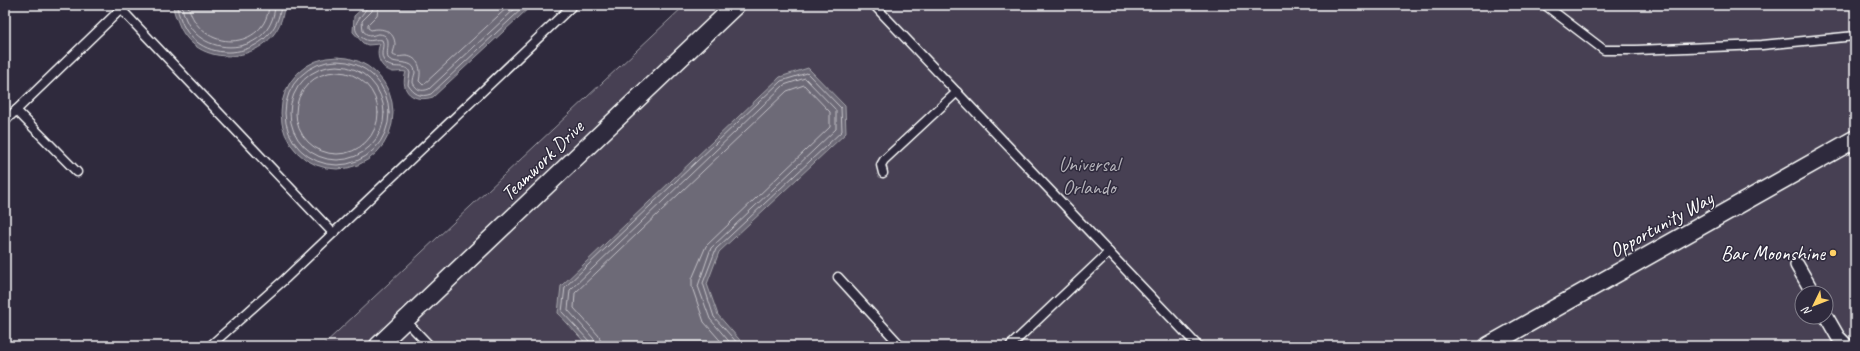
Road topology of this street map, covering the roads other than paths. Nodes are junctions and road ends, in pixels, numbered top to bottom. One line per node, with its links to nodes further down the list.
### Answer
1 (574, 5): 13 (lane)
2 (736, 5): 18 (street, Teamwork Drive)
3 (874, 5): 7 (lane)
4 (1545, 5): 6 (lane)
5 (119, 7): 8 (lane); 13 (lane)
6 (1855, 36)
7 (957, 92): 12 (lane); 14 (lane)
8 (16, 110): 9 (lane); 11 (lane)
9 (5, 121)
10 (1855, 139): 27 (street, Opportunity Way)
11 (77, 172)
12 (883, 173)
13 (333, 233): 21 (lane)
14 (1109, 252): 25 (lane); 26 (lane)
15 (1797, 265): 17 (street)
16 (838, 277): 24 (lane)
17 (1808, 285)
18 (406, 321): 22 (street, Teamwork Drive); 23 (lane)
19 (1831, 325): 28 (street)
20 (1855, 338): 28 (street)
21 (210, 346)
22 (378, 346)
23 (430, 346)
24 (901, 346)
25 (1010, 346)
26 (1198, 346)
27 (1488, 346)
28 (1847, 346)

